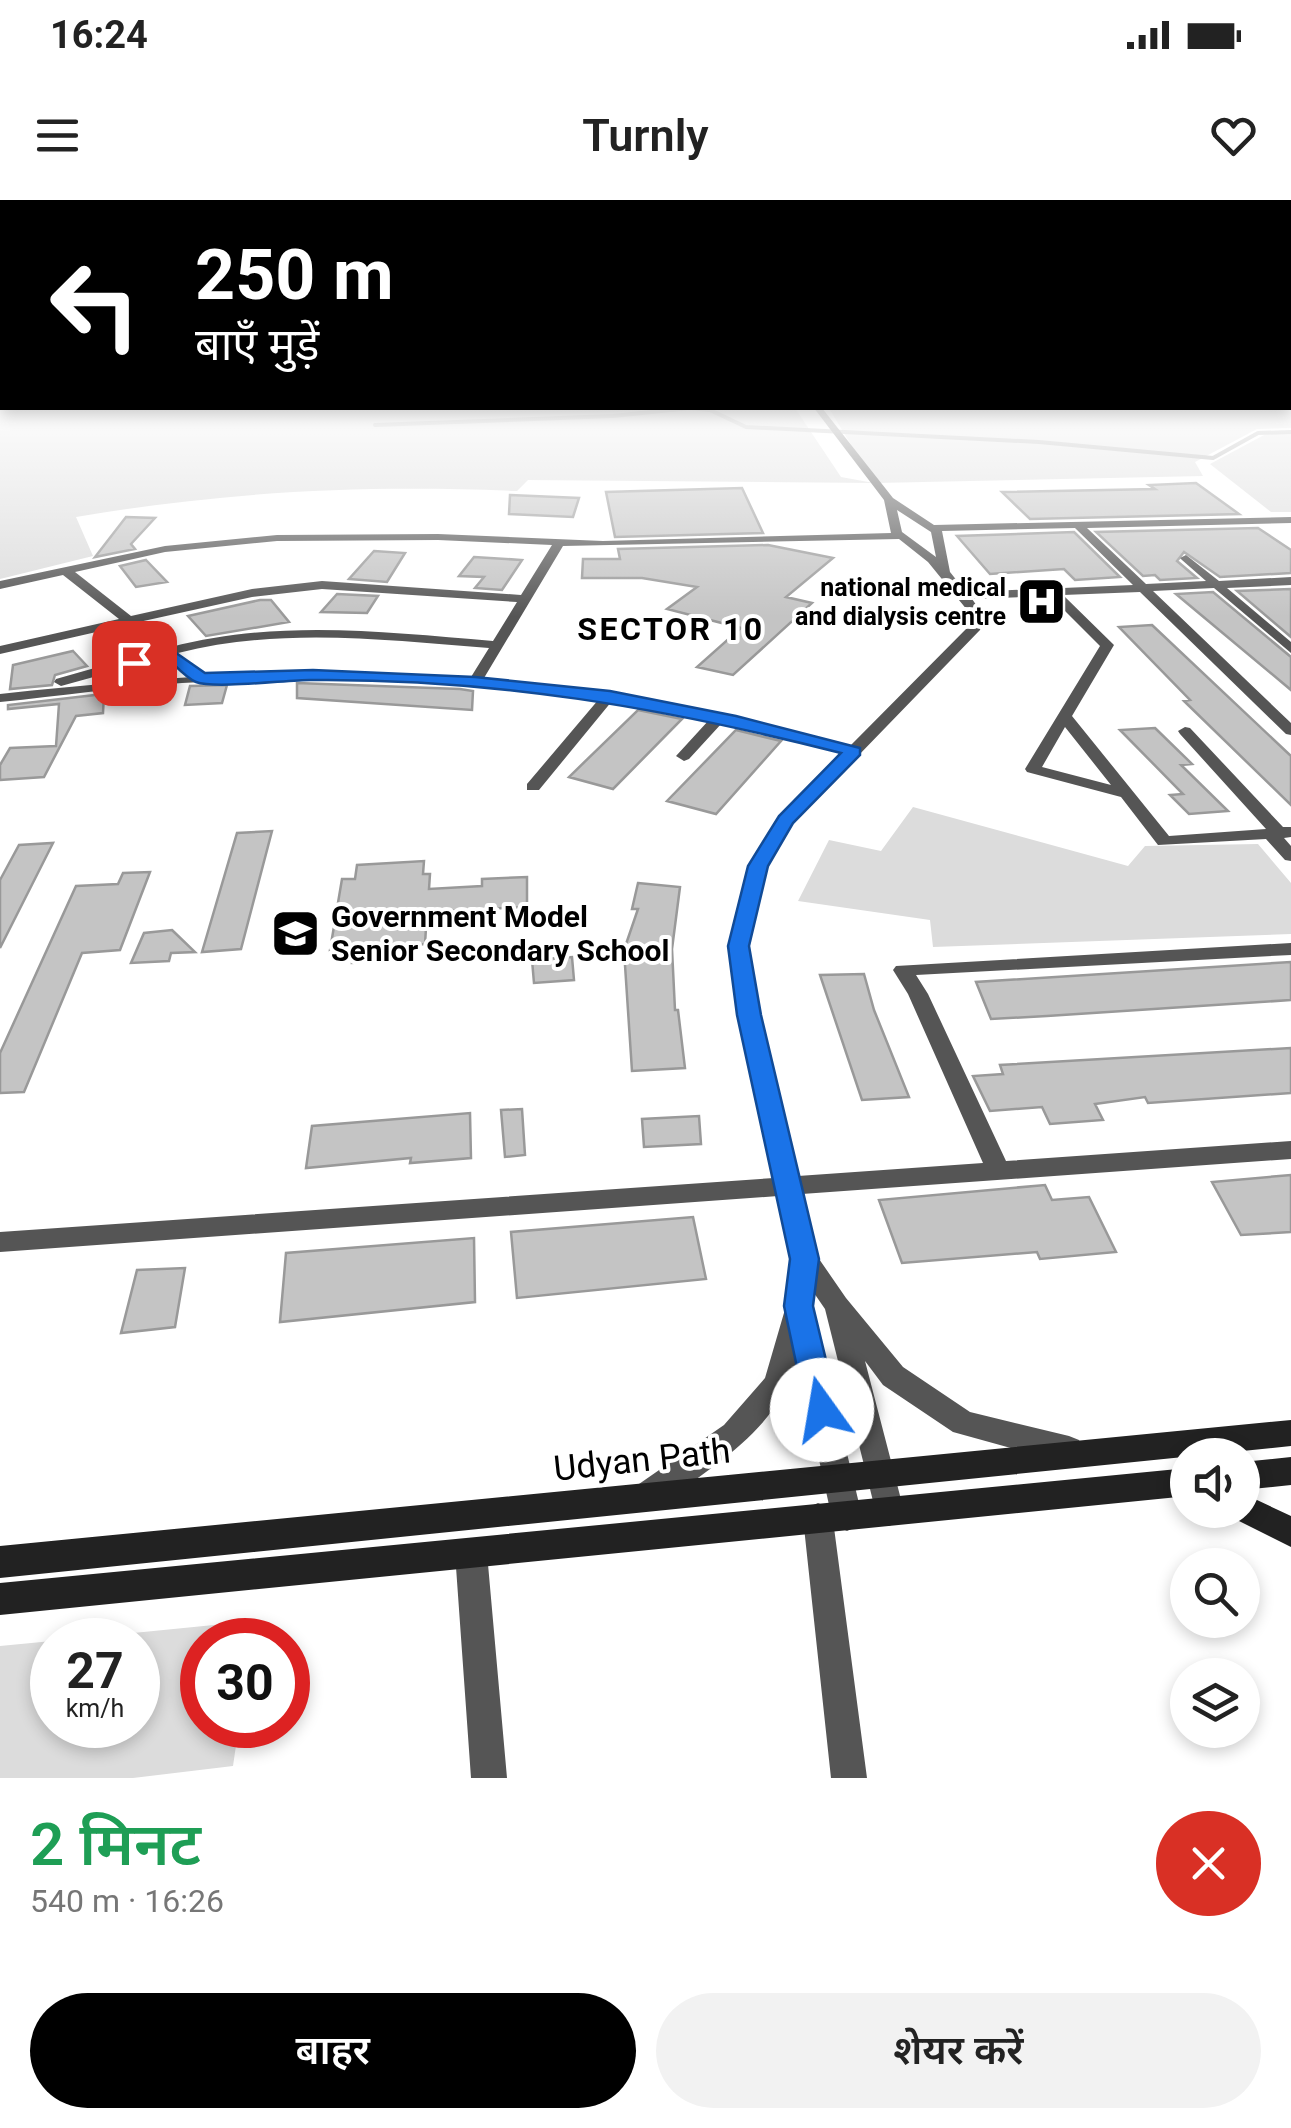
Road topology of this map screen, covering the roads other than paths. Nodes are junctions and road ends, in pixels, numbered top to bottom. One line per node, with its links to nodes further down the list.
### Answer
1 (865, 470): 2 (street)
2 (888, 500): 5 (street); 6 (street)
3 (1291, 520): 4 (street)
4 (1079, 526): 5 (street); 14 (street)
5 (932, 531): 6 (street); 10 (street)
6 (901, 533): 7 (street); 10 (street)
7 (559, 543): 9 (street); 17 (street)
8 (1186, 558): 12 (street)
9 (66, 571): 13 (street); 18 (street)
10 (946, 574): 16 (street)
11 (1291, 581): 12 (street)
12 (1216, 584): 14 (street); 20 (street)
13 (0, 585)
14 (1140, 588): 15 (street); 28 (street)
15 (1053, 592): 16 (street); 27 (street)
16 (962, 596): 32 (street)
17 (525, 599): 18 (street); 19 (street)
18 (128, 620): 21 (street); 22 (street)
19 (497, 645): 22 (street); 24 (street)
20 (1291, 648)
21 (0, 650)
22 (169, 653): 23 (street); 26 (street)
23 (201, 678): 24 (street); 26 (street)
24 (475, 682): 25 (street)
25 (610, 696): 29 (street); 34 (street)
26 (0, 697)
27 (1064, 716): 35 (street); 35 (street)
28 (1284, 716): 31 (street)
29 (718, 718): 32 (street); 33 (street)
30 (1185, 731): 36 (street)
31 (1291, 731)
32 (854, 751): 41 (street)
33 (684, 756)
34 (534, 787)
35 (1127, 794): 36 (street)
36 (1280, 833): 37 (street)
37 (1291, 856)
38 (1291, 948): 40 (street)
39 (1291, 1150): 40 (street)
40 (999, 1172): 41 (street)
41 (788, 1189): 42 (street); 43 (street)
42 (0, 1242)
43 (805, 1259): 44 (street); 45 (street)
44 (798, 1306): 51 (street); 53 (street)
45 (838, 1306): 47 (street); 49 (street)
46 (1291, 1433): 47 (main road, Udyan Path)
47 (1085, 1454): 49 (main road, Udyan Path)
48 (1291, 1471): 50 (main road)
49 (879, 1474): 51 (main road, Udyan Path); 54 (street)
50 (1260, 1474)
51 (838, 1478): 53 (main road, Udyan Path); 56 (street)
52 (1170, 1484): 54 (main road)
53 (645, 1498): 59 (main road, Udyan Path)
54 (890, 1511): 56 (main road)
55 (1260, 1516): 57 (main road)
56 (832, 1517): 58 (main road); 62 (street)
57 (1291, 1532)
58 (472, 1553): 60 (main road); 61 (street)
59 (0, 1562)
60 (0, 1599)
61 (489, 1778)
62 (849, 1778)

